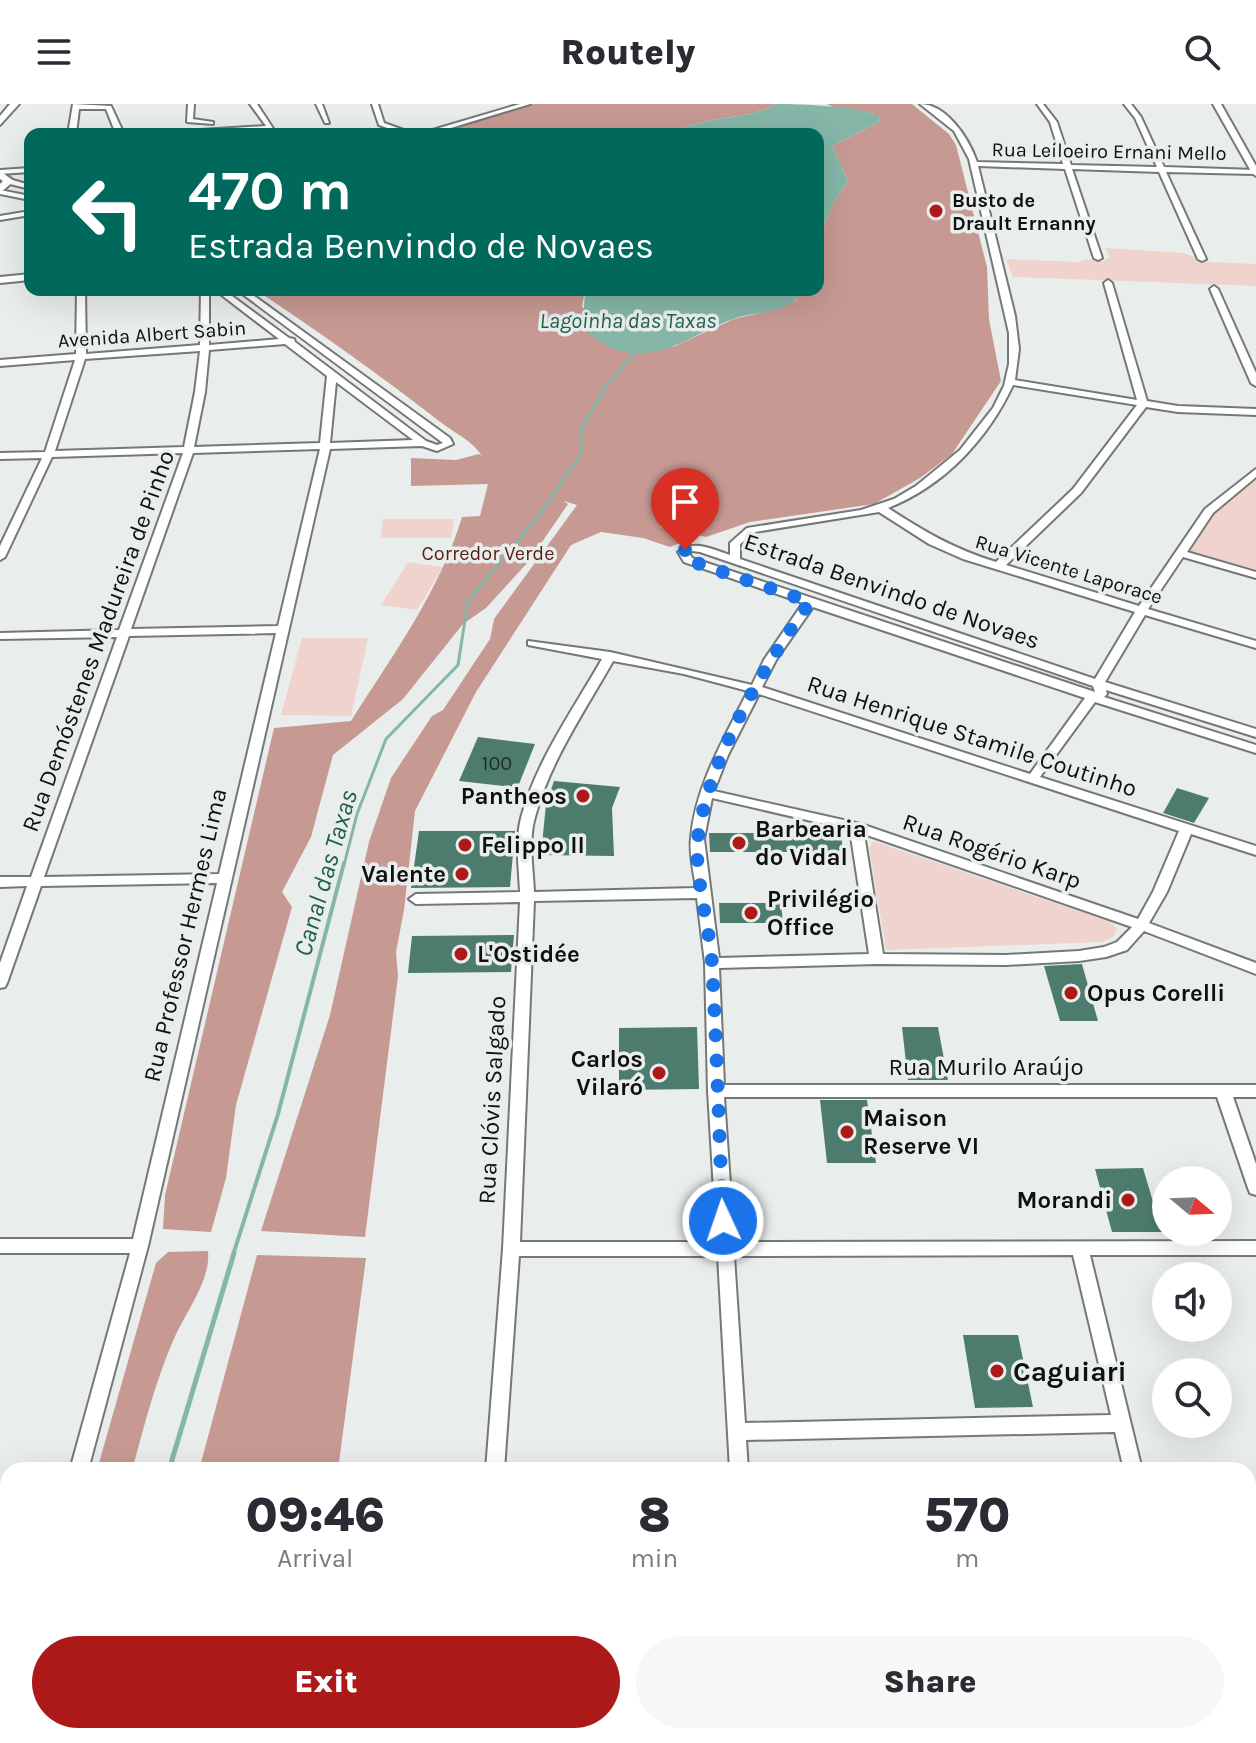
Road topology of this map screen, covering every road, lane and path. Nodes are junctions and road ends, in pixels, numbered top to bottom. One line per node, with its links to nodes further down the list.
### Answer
1 (5, 104): 14 (main road)
2 (15, 104): 16 (main road)
3 (191, 104): 15 (street)
4 (253, 104): 15 (street)
5 (319, 104): 17 (street)
6 (375, 104): 21 (street)
7 (527, 104): 22 (street)
8 (923, 104): 24 (street)
9 (1040, 104): 25 (street)
10 (1127, 104): 26 (street)
11 (1217, 104): 27 (street)
12 (1229, 104): 23 (street)
13 (76, 106): 18 (street); 19 (street)
14 (0, 109)
15 (262, 120): 20 (street)
16 (0, 122)
17 (327, 122)
18 (73, 128)
19 (118, 128)
20 (270, 128)
21 (393, 128)
22 (444, 128)
23 (1256, 156)
24 (974, 164): 25 (street, Rua Leiloeiro Ernani Mello); 55 (street)
25 (1067, 166): 26 (street, Rua Leiloeiro Ernani Mello); 35 (street)
26 (1161, 168): 27 (street, Rua Leiloeiro Ernani Mello); 36 (street)
27 (1253, 171)
28 (4, 176): 29 (street); 30 (street); 31 (main road)
29 (24, 178)
30 (24, 178)
31 (0, 191): 32 (street)
32 (24, 197)
33 (24, 214): 34 (street)
34 (0, 218)
35 (1098, 258)
36 (1202, 259)
37 (24, 278): 38 (street)
38 (0, 280)
39 (1108, 283): 59 (street)
40 (1214, 289): 56 (street)
41 (81, 296): 52 (street)
42 (205, 296): 46 (street, Rua Demóstenes Madureira de Pinho)
43 (226, 296): 45 (street)
44 (249, 296): 47 (street)
45 (233, 302): 46 (street); 48 (street)
46 (206, 307): 51 (street, Rua Demóstenes Madureira de Pinho)
47 (294, 329): 48 (street, Avenida Albert Sabin); 49 (street)
48 (277, 334): 50 (street); 51 (street, Avenida Albert Sabin)
49 (306, 338): 50 (street, Avenida Albert Sabin); 61 (street)
50 (288, 342): 51 (street, Avenida Albert Sabin); 54 (street)
51 (206, 344): 52 (street, Avenida Albert Sabin); 63 (street, Rua Demóstenes Madureira de Pinho)
52 (81, 354): 53 (street, Avenida Albert Sabin); 64 (street)
53 (0, 360)
54 (332, 375): 57 (street); 58 (street, Rua Professor Hermes Lima)
55 (1010, 382): 59 (street); 67 (street)
56 (1256, 383)
57 (366, 401): 58 (street); 61 (street)
58 (338, 403): 62 (street, Rua Professor Hermes Lima)
59 (1143, 404): 60 (street); 71 (street)
60 (1256, 412)
61 (423, 443): 62 (street)
62 (325, 447): 63 (street); 75 (street, Rua Professor Hermes Lima)
63 (188, 452): 64 (street); 76 (street, Rua Demóstenes Madureira de Pinho)
64 (49, 454): 65 (street); 69 (street)
65 (0, 456)
66 (1256, 472): 68 (street)
67 (880, 508): 70 (street); 71 (street, Rua Vicente Laporace)
68 (1179, 553): 72 (street); 74 (street)
69 (0, 557)
70 (735, 560): 73 (street, Estrada Benvindo de Novaes); 81 (street, Estrada Benvindo de Novaes)
71 (998, 567): 74 (street, Rua Vicente Laporace)
72 (1256, 575)
73 (810, 602): 82 (street); 83 (street, Estrada Benvindo de Novaes)
74 (1141, 611): 79 (street, Rua Vicente Laporace); 81 (street)
75 (281, 629): 76 (street); 91 (street, Rua Professor Hermes Lima)
76 (123, 632): 77 (street); 93 (street, Rua Demóstenes Madureira de Pinho)
77 (0, 636)
78 (532, 643): 80 (street, Rua Henrique Stamile Coutinho)
79 (1256, 645)
80 (610, 656): 82 (street, Rua Henrique Stamile Coutinho); 95 (street, Rua Clóvis Salgado)
81 (1095, 683): 83 (street); 84 (street, Estrada Benvindo de Novaes)
82 (755, 689): 86 (street, Rua Henrique Stamile Coutinho); 87 (street)
83 (1085, 696): 85 (street, Estrada Benvindo de Novaes); 86 (street)
84 (1256, 733)
85 (1256, 749)
86 (1033, 778): 89 (street, Rua Henrique Stamile Coutinho)
87 (707, 793): 88 (street, Rua Rogério Karp); 94 (street)
88 (856, 827): 97 (street, Rua Rogério Karp); 98 (street)
89 (1187, 828): 90 (street, Rua Henrique Stamile Coutinho); 97 (street)
90 (1256, 851)
91 (225, 878): 93 (street); 107 (street, Rua Professor Hermes Lima)
92 (0, 882): 93 (street)
93 (36, 882): 101 (street, Rua Demóstenes Madureira de Pinho)
94 (703, 893): 95 (street); 99 (street)
95 (527, 897): 96 (street); 109 (street, Rua Clóvis Salgado)
96 (416, 899)
97 (1141, 925): 98 (street); 100 (street, Rua Rogério Karp)
98 (877, 959): 99 (street)
99 (712, 963): 102 (street)
100 (1256, 969)
101 (0, 983)
102 (716, 1091): 103 (street, Rua Murilo Araújo); 111 (street)
103 (1223, 1091): 104 (street, Rua Murilo Araújo); 105 (street)
104 (1256, 1091)
105 (1256, 1188)
106 (0, 1246): 107 (street)
107 (140, 1246): 114 (street, Rua Professor Hermes Lima)
108 (1256, 1248): 110 (street)
109 (511, 1249): 111 (street); 115 (street, Rua Clóvis Salgado)
110 (1080, 1250): 111 (street); 112 (street)
111 (725, 1251): 113 (street)
112 (1122, 1423): 113 (street); 117 (street)
113 (738, 1432): 116 (street)
114 (81, 1462)
115 (496, 1462)
116 (739, 1462)
117 (1131, 1462)

